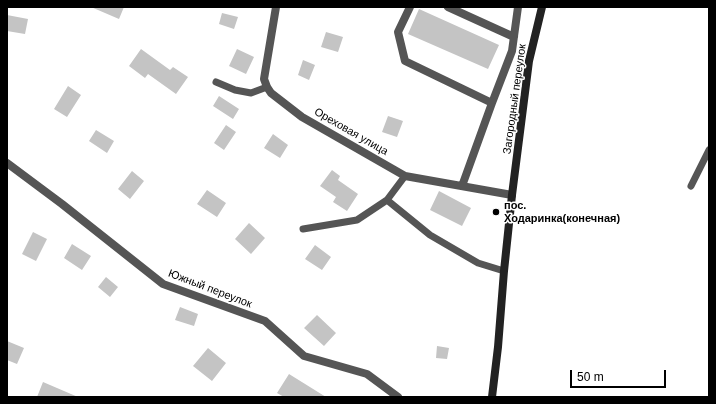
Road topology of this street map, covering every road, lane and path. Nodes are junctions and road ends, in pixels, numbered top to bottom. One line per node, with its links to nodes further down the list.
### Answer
1 (276, 7): 8 (street)
2 (410, 7): 9 (street)
3 (448, 7): 6 (street)
4 (518, 7): 6 (street)
5 (542, 7): 15 (street, Загородный переулок)
6 (514, 37): 9 (street)
7 (216, 82): 8 (lane)
8 (267, 87): 12 (street, Ореховая улица)
9 (492, 103): 13 (street)
10 (709, 150): 14 (lane)
11 (7, 162): 19 (street, Южный переулок)
12 (405, 176): 13 (street, Ореховая улица); 16 (lane)
13 (462, 186): 15 (street, Ореховая улица)
14 (691, 186)
15 (512, 195): 18 (street, Загородный переулок)
16 (387, 200): 17 (lane); 18 (lane)
17 (303, 229)
18 (504, 271): 20 (street, Загородный переулок)
19 (398, 397)
20 (492, 397)

